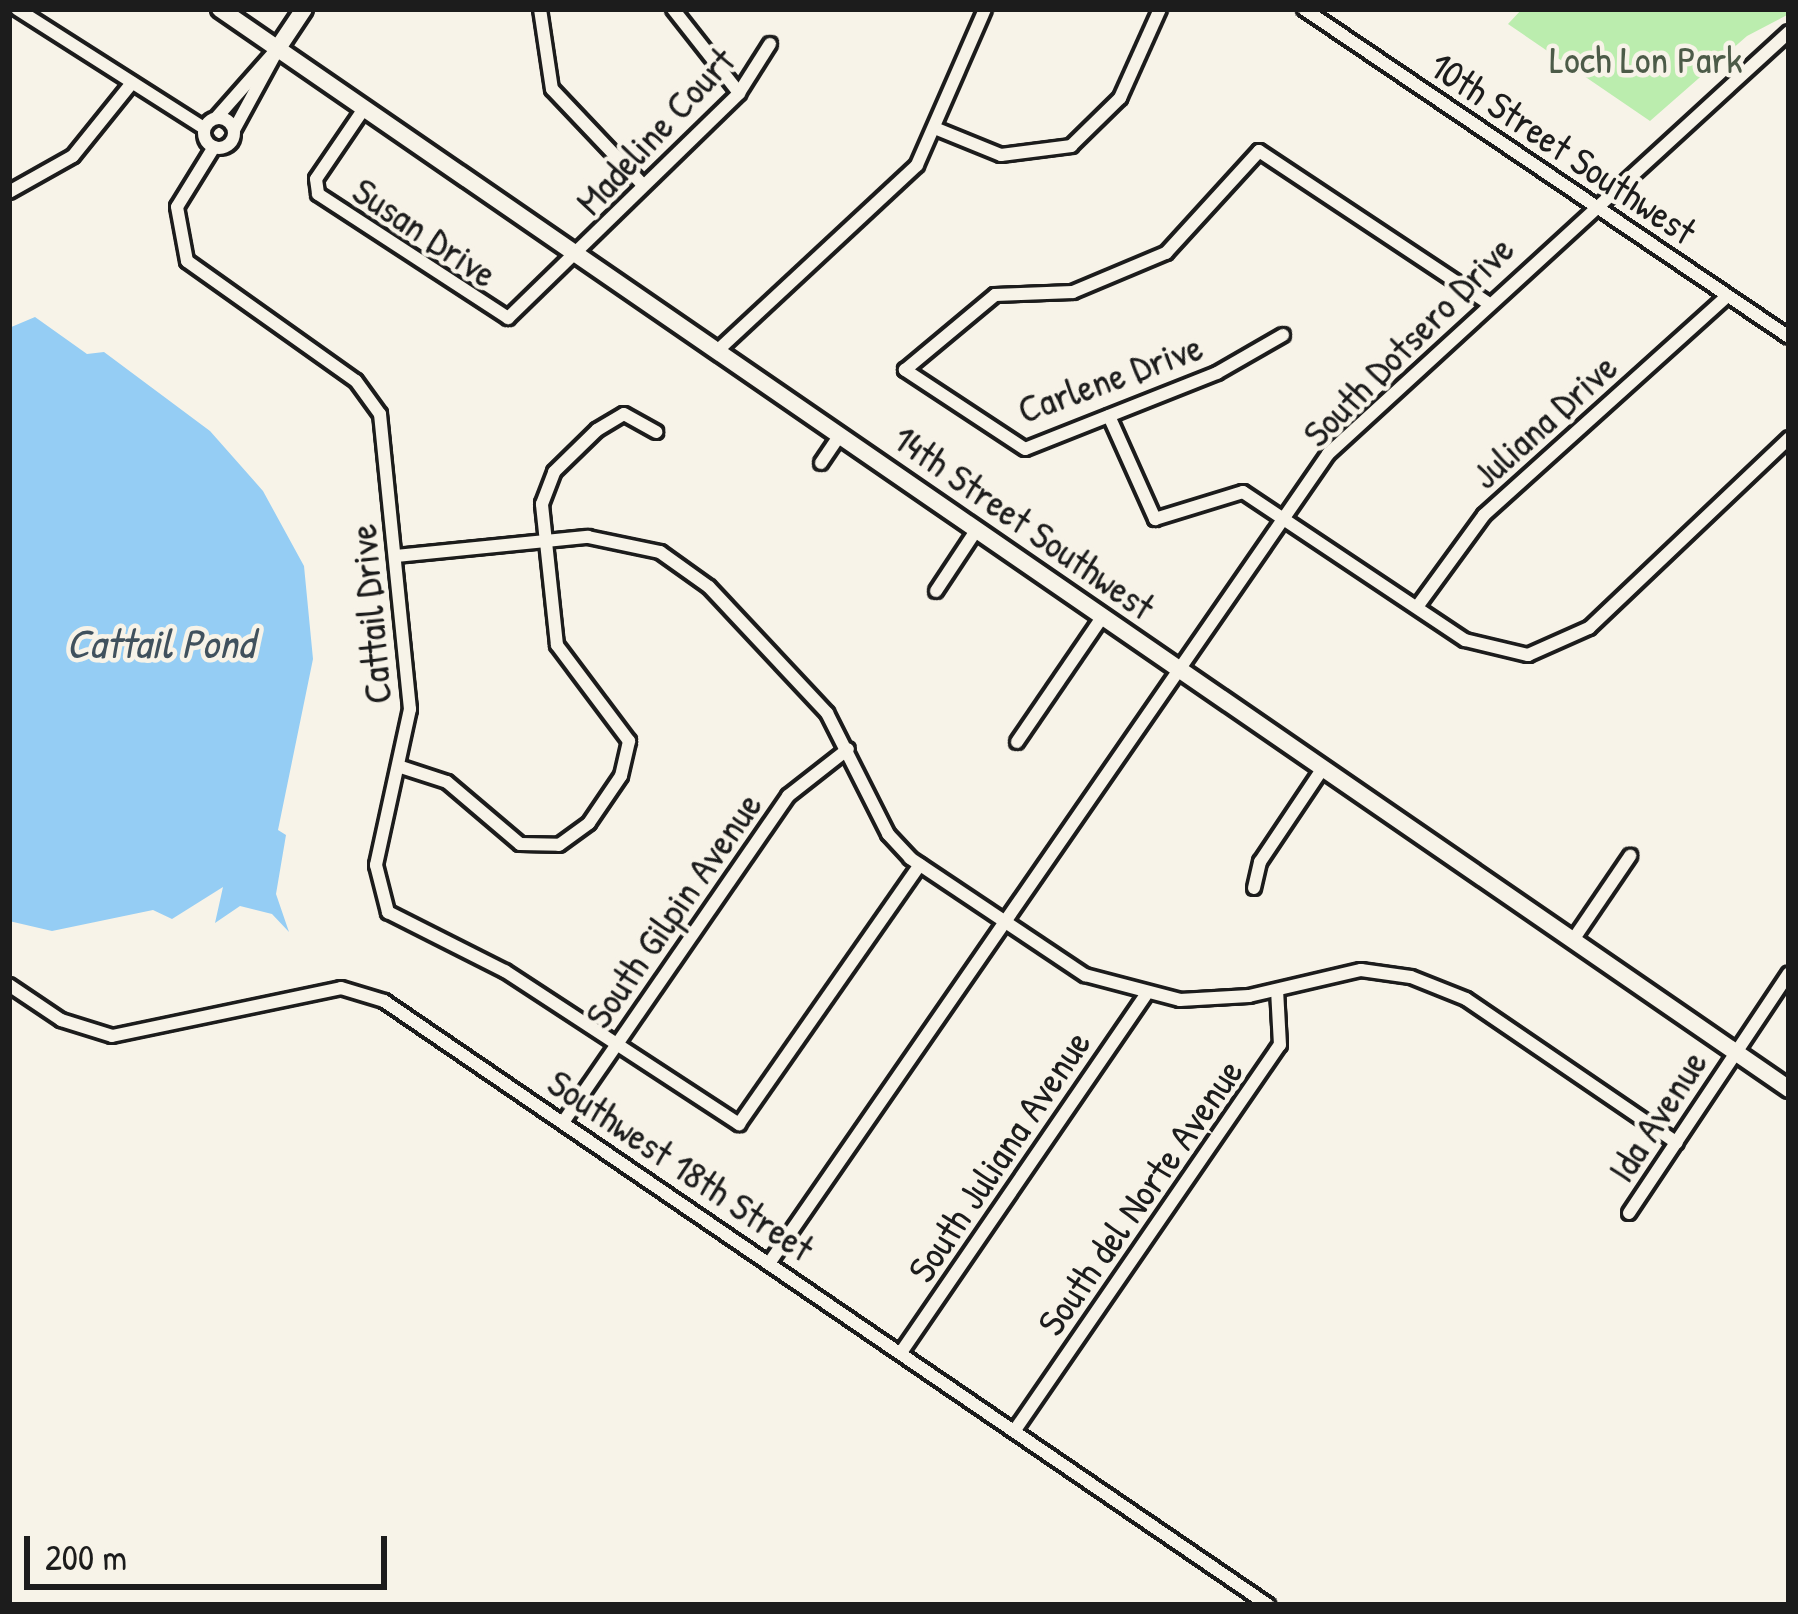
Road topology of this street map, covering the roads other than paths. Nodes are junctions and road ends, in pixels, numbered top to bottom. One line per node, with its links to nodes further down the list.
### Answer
1 (17, 9): 12 (street)
2 (220, 9): 11 (main road, 14th Street Southwest)
3 (304, 9): 11 (main road)
4 (540, 9): 20 (street)
5 (673, 9): 13 (street)
6 (985, 9): 17 (street)
7 (1160, 9): 17 (street)
8 (1304, 9): 22 (street, 10th Street Southwest)
9 (1789, 32): 22 (street, South Dotsero Drive)
10 (770, 44): 13 (street, Madeline Court)
11 (278, 48): 14 (main road, 14th Street Southwest); 15 (street); 18 (street)
12 (132, 83): 16 (street); 21 (street)
13 (739, 93): 20 (street, Madeline Court)
14 (365, 107): 23 (main road, 14th Street Southwest); 23 (street, Susan Drive)
15 (217, 117): 16 (street); 18 (street)
16 (204, 128): 19 (street)
17 (937, 129): 28 (street)
18 (235, 130): 19 (street, Cattail Drive)
19 (214, 147): 37 (street, Cattail Drive)
20 (642, 184): 23 (street, Madeline Court)
21 (9, 192)
22 (1592, 204): 24 (street, 10th Street Southwest); 25 (street, South Dotsero Drive)
23 (580, 256): 28 (main road, 14th Street Southwest)
24 (1727, 296): 27 (street, 10th Street Southwest); 39 (street, Juliana Drive)
25 (1486, 302): 29 (street, Carlene Drive); 34 (street, South Dotsero Drive)
26 (1283, 335): 29 (street, Carlene Drive)
27 (1789, 338)
28 (717, 351): 31 (main road, 14th Street Southwest)
29 (1108, 416): 34 (street)
30 (656, 432): 36 (street)
31 (840, 435): 33 (street); 35 (main road, 14th Street Southwest)
32 (1789, 438): 39 (street)
33 (821, 464)
34 (1288, 517): 39 (street); 41 (street, South Dotsero Drive)
35 (977, 529): 38 (street); 40 (main road, 14th Street Southwest)
36 (543, 543): 37 (street); 43 (street); 44 (street)
37 (396, 556): 44 (street, Cattail Drive)
38 (936, 591)
39 (1418, 607)
40 (1102, 616): 41 (main road, 14th Street Southwest); 42 (street)
41 (1181, 670): 45 (main road, 14th Street Southwest); 49 (street, South Dotsero Drive)
42 (1017, 742)
43 (848, 749): 47 (street); 55 (street, South Gilpin Avenue)
44 (401, 767): 55 (street, Cattail Drive)
45 (1323, 768): 48 (street); 50 (main road, 14th Street Southwest)
46 (1630, 856): 50 (street)
47 (920, 865): 49 (street); 55 (street)
48 (1254, 888)
49 (1007, 924): 54 (street); 61 (street, South Dotsero Drive)
50 (1574, 940): 56 (main road, 14th Street Southwest)
51 (1789, 973): 56 (street, Ida Avenue)
52 (9, 985): 58 (street, Southwest 18th Street)
53 (1277, 990): 54 (street); 59 (street); 63 (street, South del Norte Avenue)
54 (1145, 996): 62 (street, South Juliana Avenue)
55 (617, 1043): 58 (street, South Gilpin Avenue)
56 (1736, 1051): 57 (main road, 14th Street Southwest); 59 (street, Ida Avenue)
57 (1789, 1089)
58 (564, 1121): 61 (street, Southwest 18th Street)
59 (1677, 1143): 60 (street, Ida Avenue)
60 (1629, 1213)
61 (770, 1262): 62 (street, Southwest 18th Street)
62 (902, 1351): 63 (street, Southwest 18th Street)
63 (1015, 1430): 64 (street, Southwest 18th Street)
64 (1268, 1605)

